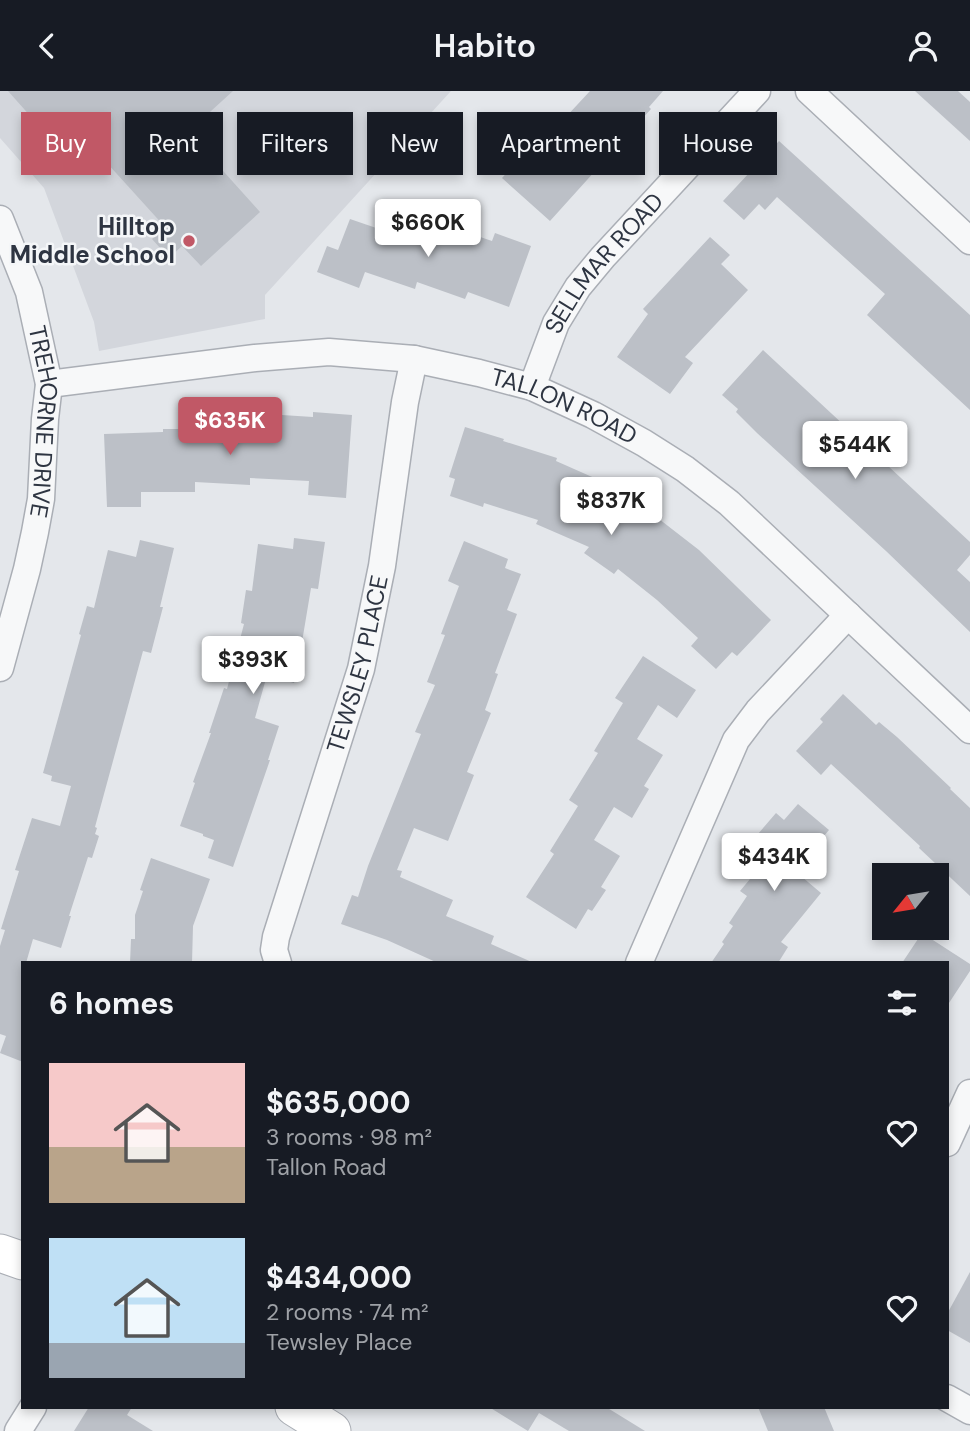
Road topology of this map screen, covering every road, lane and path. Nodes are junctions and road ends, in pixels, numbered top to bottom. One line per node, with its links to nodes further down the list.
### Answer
1 (757, 91): 7 (street, SELLMAR ROAD)
2 (809, 91): 4 (street)
3 (0, 219): 6 (street, TREHORNE DRIVE)
4 (970, 240)
5 (414, 359): 6 (street, TALLON ROAD); 7 (street, TALLON ROAD); 11 (street, TEWSLEY PLACE)
6 (49, 384): 9 (street, TREHORNE DRIVE)
7 (532, 387): 8 (street, TALLON ROAD)
8 (848, 615): 10 (street, TALLON ROAD); 12 (street)
9 (0, 668)
10 (970, 730)
11 (277, 961)
12 (640, 961)
13 (970, 1093): 14 (street)
14 (949, 1139)
15 (0, 1253): 16 (main road)
16 (21, 1260)
17 (949, 1399): 20 (street)
18 (32, 1409): 21 (street)
19 (297, 1409): 22 (main road)
20 (970, 1411)
21 (18, 1431)
22 (332, 1431)

